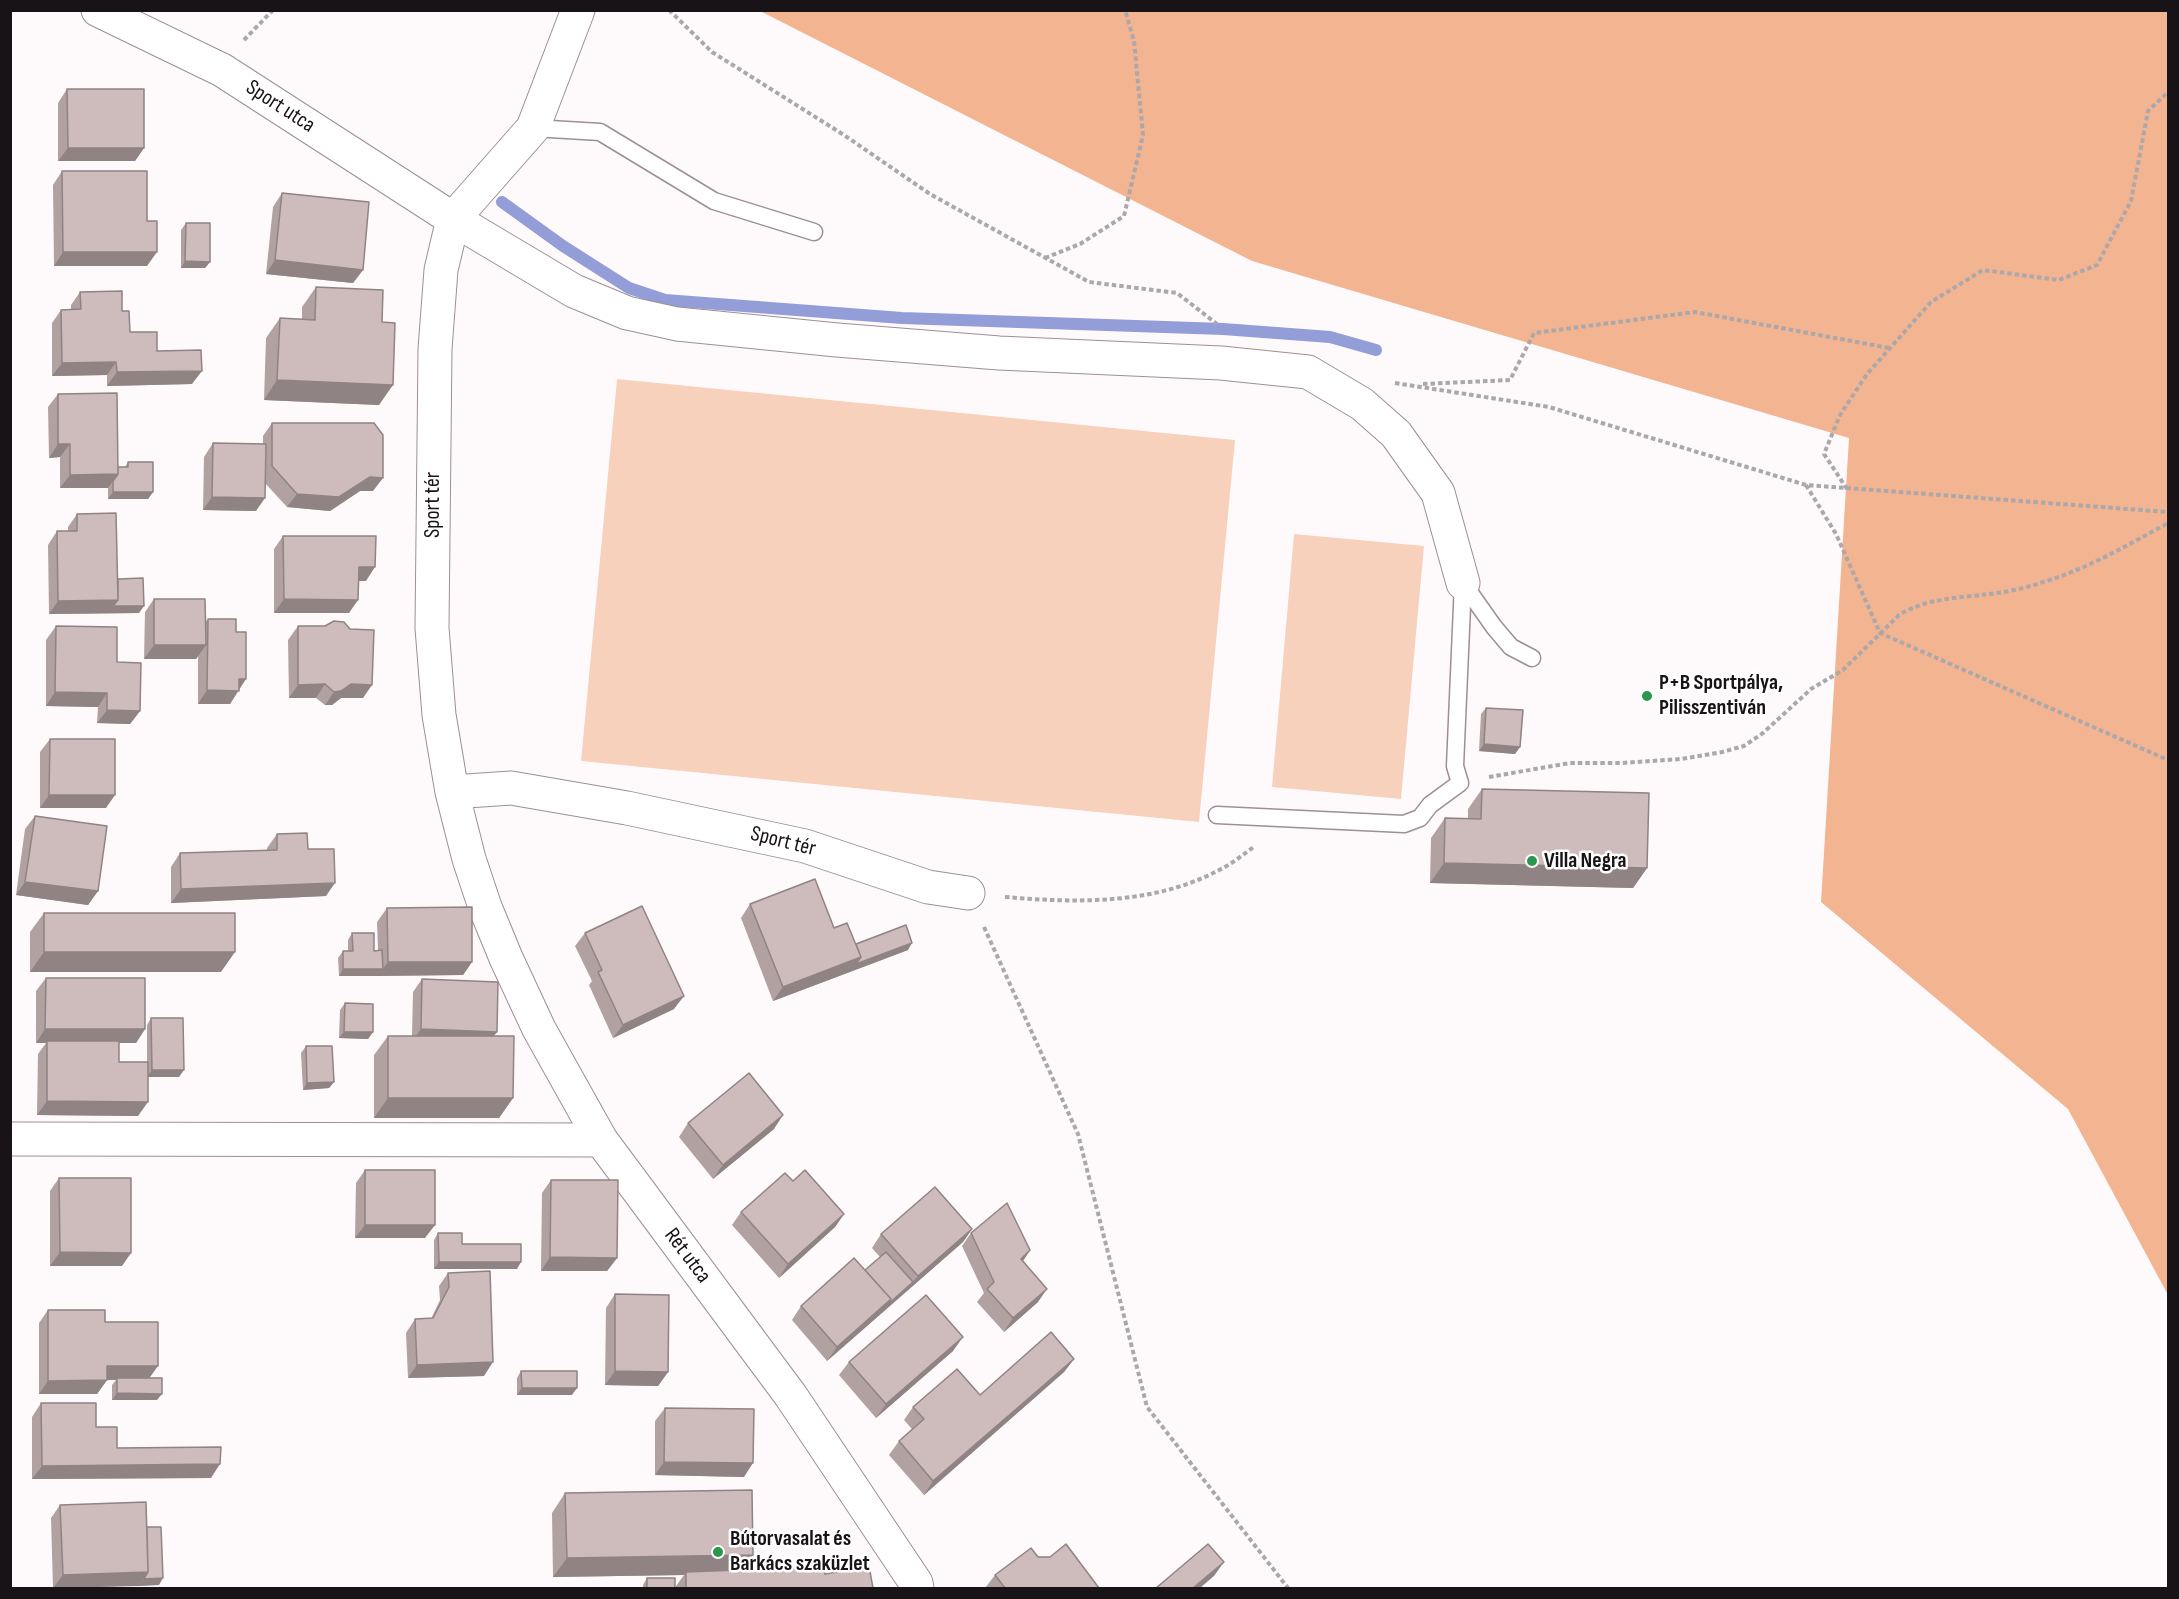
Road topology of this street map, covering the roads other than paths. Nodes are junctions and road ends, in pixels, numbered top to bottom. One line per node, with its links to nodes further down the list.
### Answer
1 (98, 10): 4 (street, Sport utca)
2 (578, 10): 3 (street)
3 (533, 128): 4 (street); 5 (lane)
4 (453, 219): 6 (street, Sport utca); 8 (street, Sport tér)
5 (814, 232)
6 (1463, 583): 7 (lane); 9 (lane)
7 (1532, 658)
8 (452, 792): 10 (street, Sport tér); 11 (street, Sport tér)
9 (1217, 815)
10 (968, 893)
11 (485, 907): 13 (street, Rét utca)
12 (10, 1139): 13 (street)
13 (601, 1140): 14 (street, Rét utca)
14 (917, 1588)

